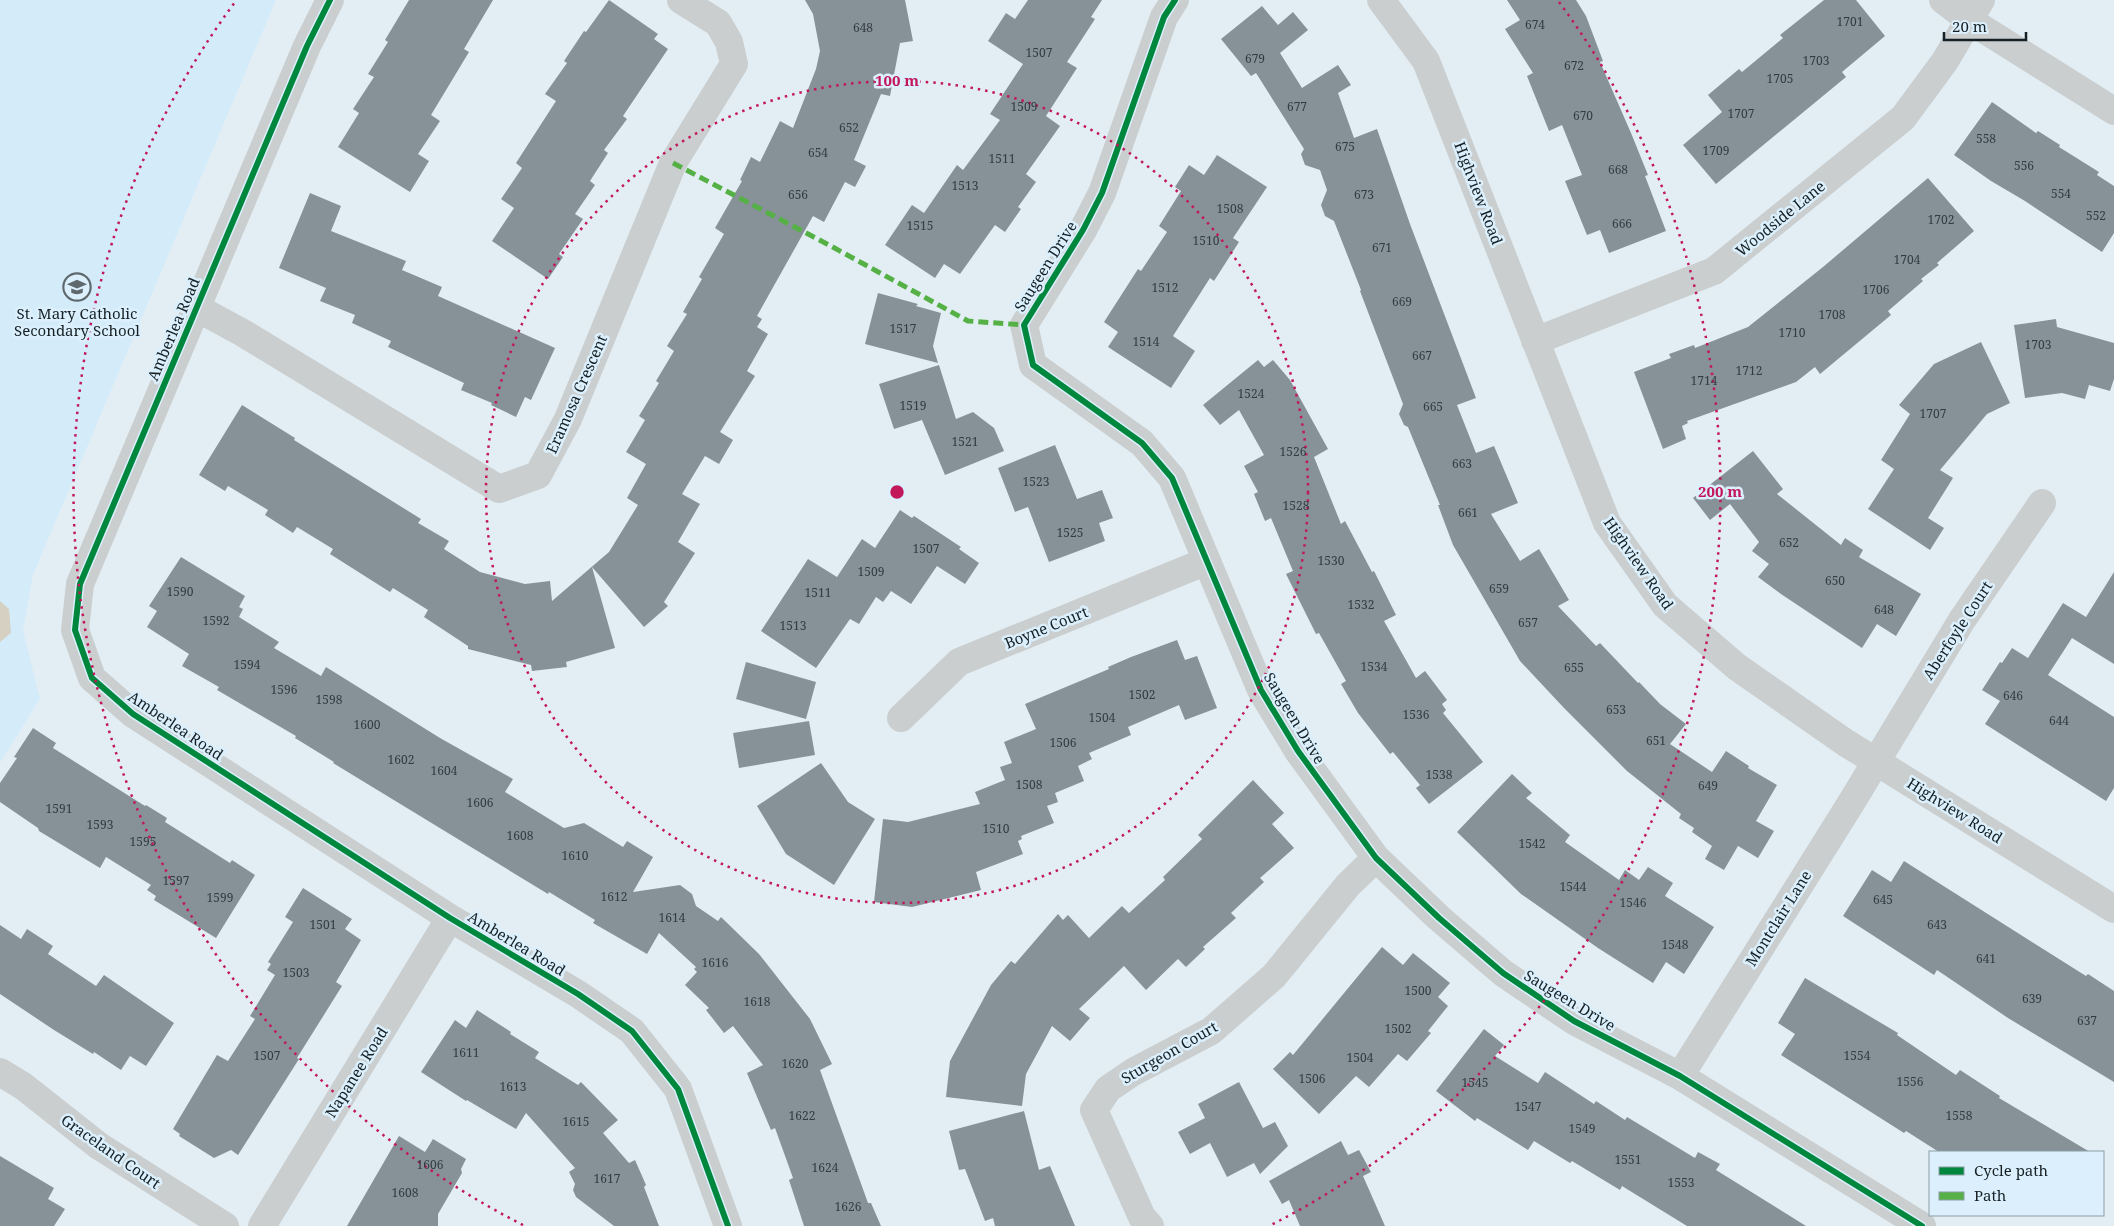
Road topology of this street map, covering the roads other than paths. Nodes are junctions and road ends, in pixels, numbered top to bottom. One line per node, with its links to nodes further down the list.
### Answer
1 (330, 0): 8 (street, Amberlea Road)
2 (681, 0): 8 (street, Eramosa Crescent)
3 (1175, 0): 11 (street, Saugeen Drive)
4 (1381, 0): 9 (street, Highview Road)
5 (1943, 0): 6 (street)
6 (1975, 10): 7 (street); 9 (street, Woodside Lane)
7 (2114, 111)
8 (195, 308): 16 (street, Amberlea Road)
9 (1535, 341): 13 (street, Highview Road)
10 (2042, 503): 13 (street, Aberfoyle Court)
11 (1207, 561): 12 (street, Boyne Court); 14 (street, Saugeen Drive)
12 (901, 718)
13 (1876, 760): 15 (street, Highview Road); 18 (street, Montclair Lane)
14 (1376, 858): 18 (street, Saugeen Drive); 22 (street, Sturgeon Court)
15 (2114, 909)
16 (450, 918): 20 (street, Napanee Road); 21 (street, Amberlea Road)
17 (0, 1072): 19 (street, Graceland Court)
18 (1680, 1076): 23 (street, Saugeen Drive)
19 (224, 1226)
20 (262, 1226)
21 (728, 1226)
22 (1150, 1226)
23 (1922, 1226)

